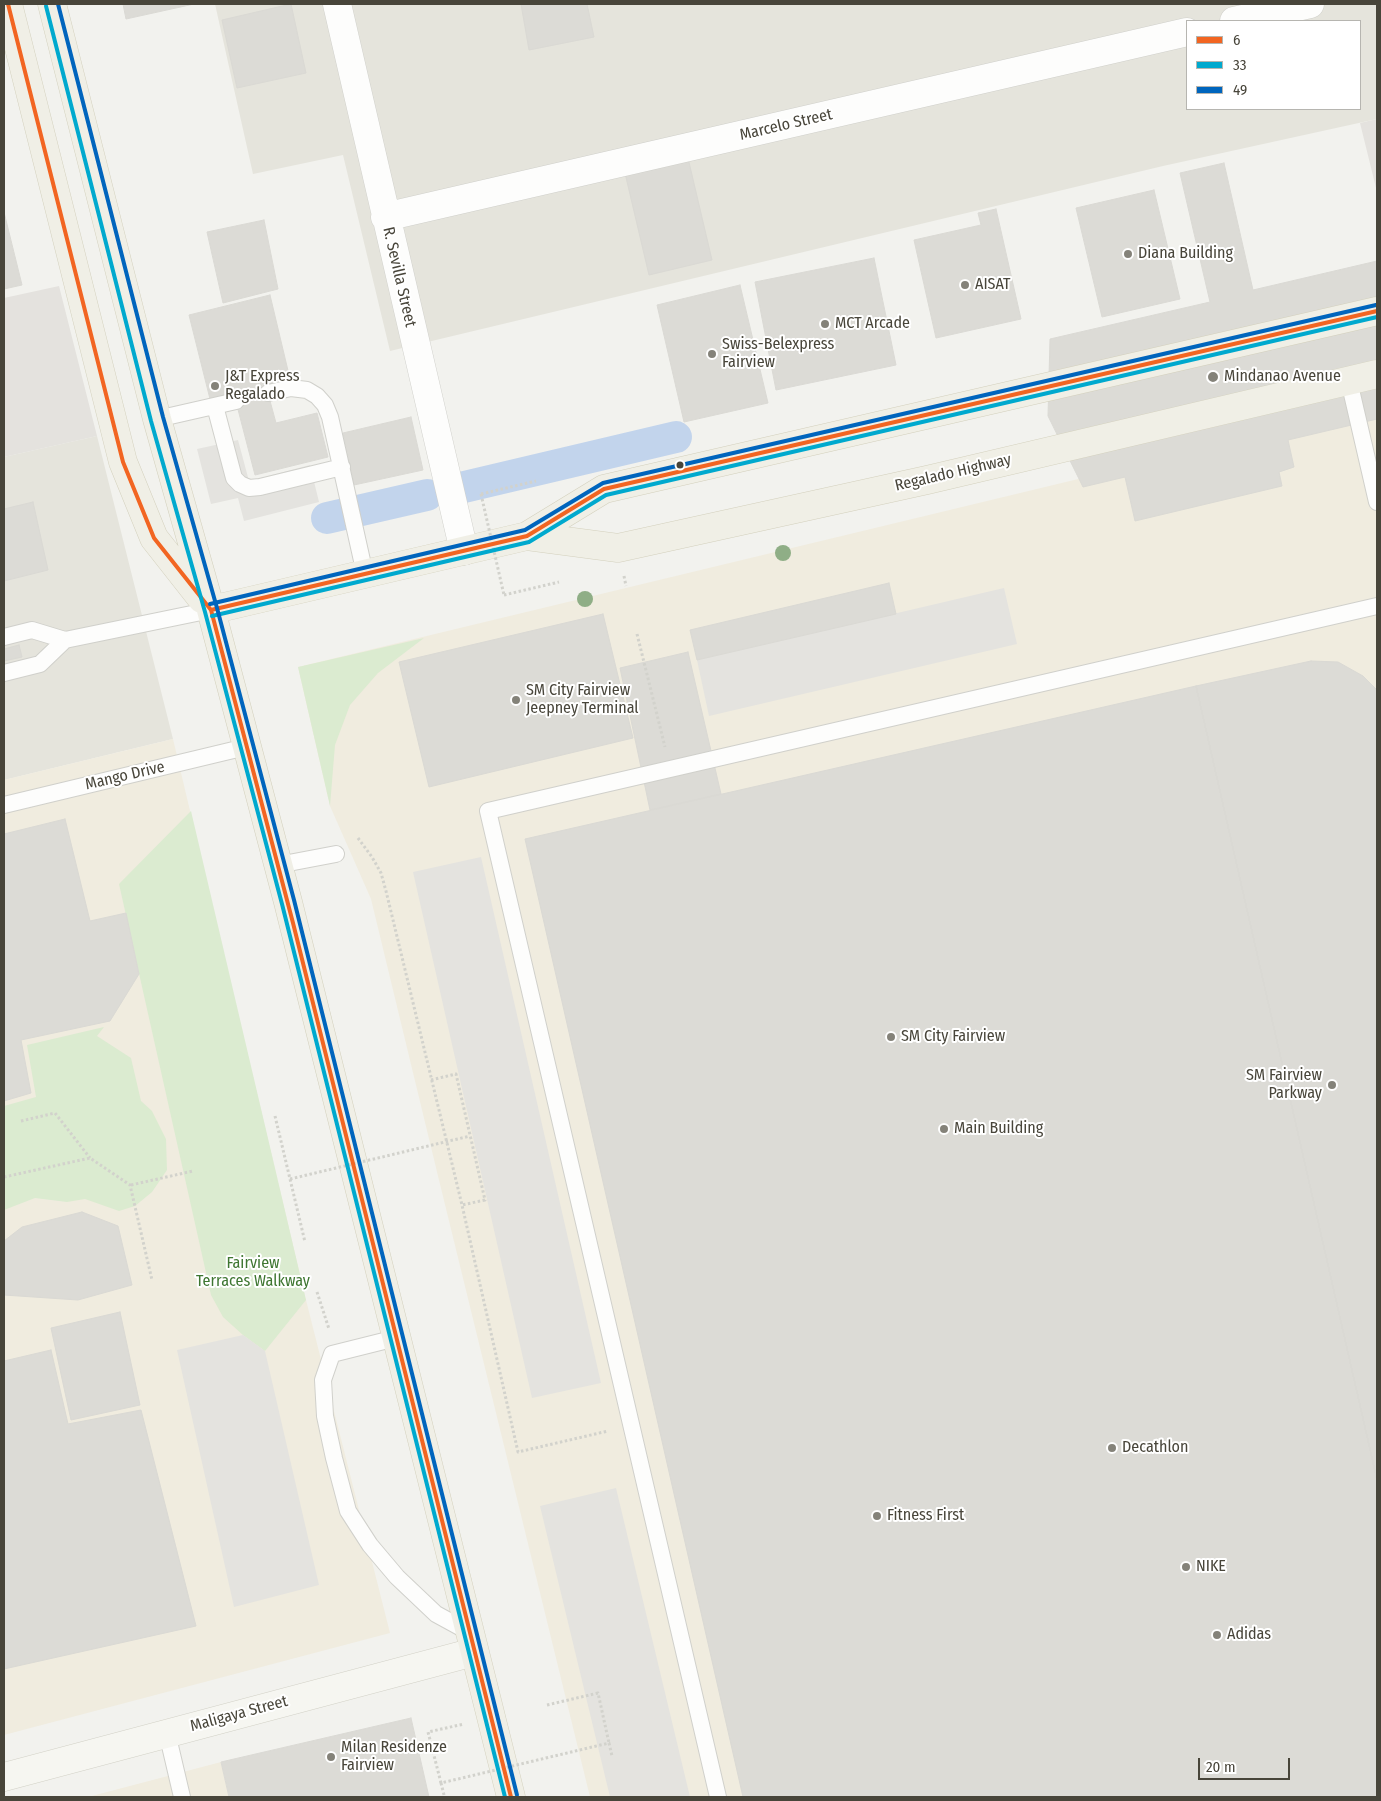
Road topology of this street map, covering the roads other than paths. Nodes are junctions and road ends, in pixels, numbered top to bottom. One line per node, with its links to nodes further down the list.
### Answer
1 (8, 4): 21 (main road)
2 (52, 4): 14 (main road)
3 (337, 4): 7 (street, R. Sevilla Street)
4 (1310, 4): 5 (street)
5 (1238, 20)
6 (1186, 32): 7 (street, Marcelo Street)
7 (386, 217): 18 (street, R. Sevilla Street)
8 (1377, 310): 17 (main road, Regalado Highway)
9 (1377, 374): 10 (main road, Regalado Highway)
10 (1349, 381): 16 (lane); 17 (main road, Regalado Highway)
11 (268, 393): 15 (lane)
12 (236, 401): 13 (lane)
13 (215, 406): 14 (lane); 15 (lane)
14 (157, 419): 21 (main road)
15 (342, 467): 19 (lane)
16 (1377, 502)
17 (527, 536): 18 (main road, Regalado Highway)
18 (464, 551): 19 (main road, Regalado Highway)
19 (365, 574): 21 (main road, Regalado Highway)
20 (1377, 606): 35 (lane)
21 (211, 610): 23 (lane); 25 (main road)
22 (4, 637): 23 (lane)
23 (65, 640): 24 (lane)
24 (4, 673)
25 (246, 747): 26 (lane, Mango Drive); 28 (main road)
26 (4, 805)
27 (336, 854): 28 (lane)
28 (278, 865): 29 (main road)
29 (396, 1338): 30 (main road); 30 (lane)
30 (472, 1642): 31 (main road, Maligaya Street); 34 (main road)
31 (167, 1733): 32 (main road, Maligaya Street); 33 (lane)
32 (4, 1776)
33 (182, 1797)
34 (511, 1797)
35 (718, 1797)

